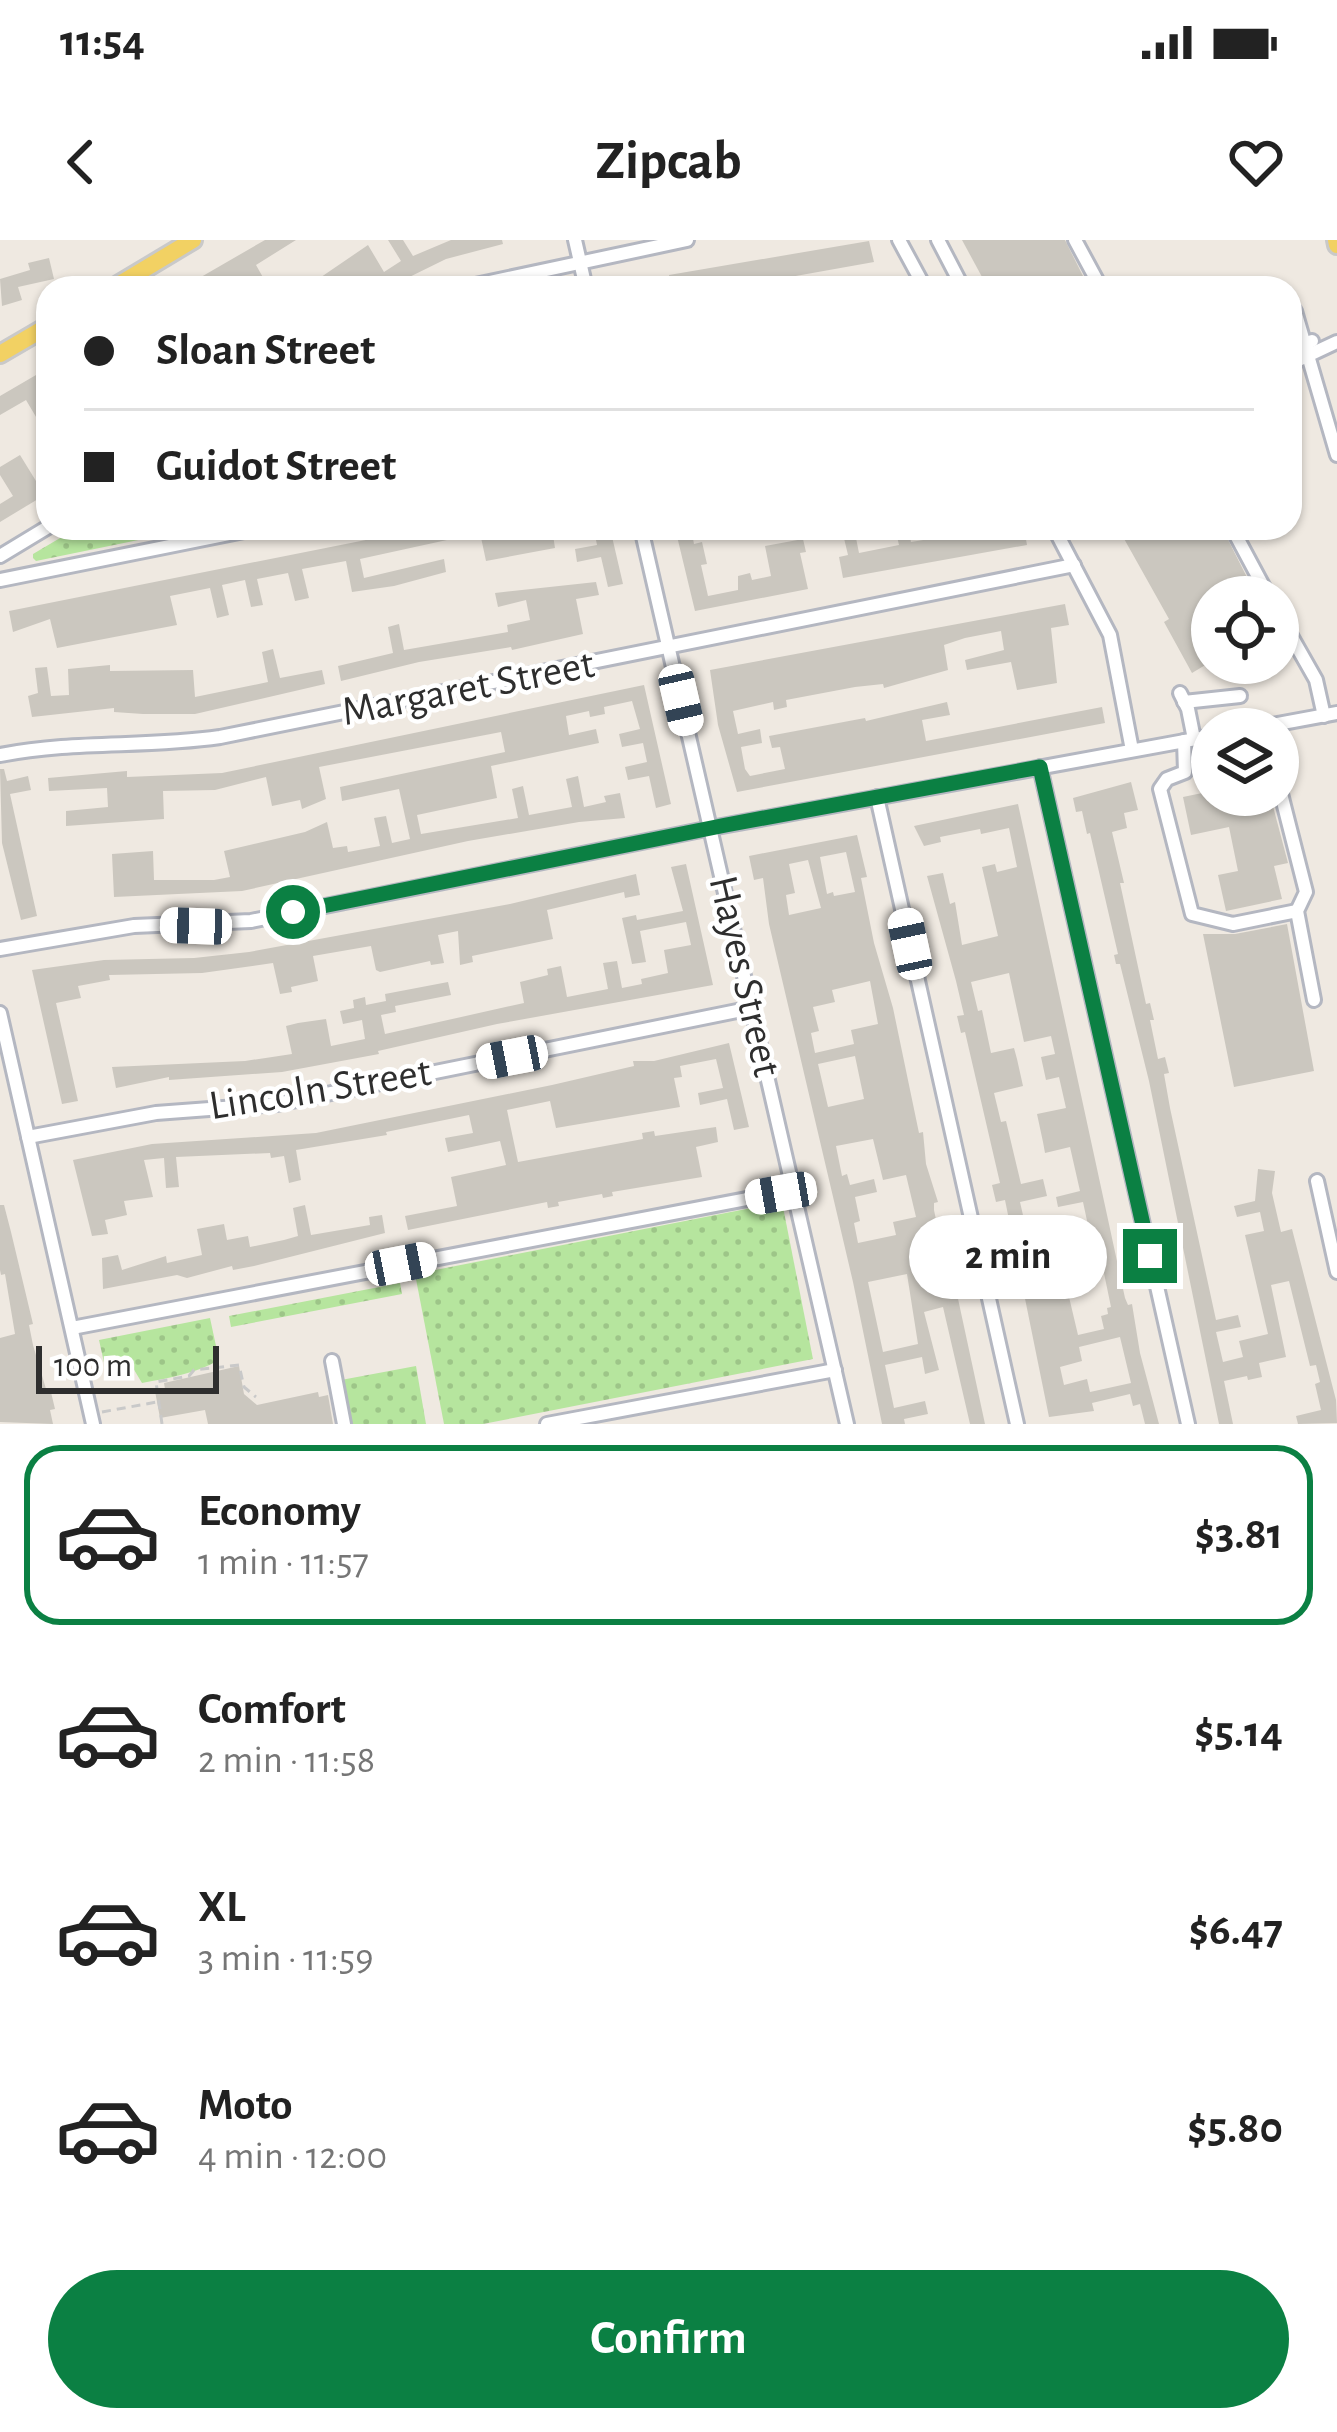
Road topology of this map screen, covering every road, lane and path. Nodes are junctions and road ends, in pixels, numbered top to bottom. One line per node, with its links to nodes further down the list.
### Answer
1 (193, 240): 8 (main road)
2 (575, 240): 7 (street)
3 (687, 240): 7 (street)
4 (899, 240): 11 (street)
5 (938, 240): 12 (street)
6 (1075, 240): 13 (street)
7 (580, 262): 9 (street); 10 (street)
8 (133, 276)
9 (516, 276)
10 (583, 276)
11 (918, 276)
12 (957, 276)
13 (1094, 276)
14 (1302, 331): 17 (street)
15 (36, 333): 20 (main road)
16 (1337, 339): 17 (street)
17 (1308, 348): 18 (street); 19 (street); 21 (street)
18 (1302, 349)
19 (1302, 353)
20 (0, 354)
21 (1337, 455)
22 (36, 534): 27 (street)
23 (199, 540): 30 (street)
24 (644, 540): 31 (street, Hayes Street)
25 (1060, 540): 28 (street)
26 (1238, 540): 29 (street)
27 (0, 556)
28 (1074, 565): 31 (street, Margaret Street); 37 (street)
29 (1258, 576)
30 (0, 580)
31 (669, 648): 38 (street, Margaret Street); 42 (street, Hayes Street)
32 (1299, 650): 34 (street)
33 (1240, 696): 36 (street)
34 (1330, 714): 35 (street)
35 (1299, 720)
36 (1189, 740): 37 (street); 43 (street)
37 (1132, 750): 39 (street)
38 (0, 755)
39 (1040, 767): 40 (street); 63 (street)
40 (877, 797): 42 (street); 62 (street)
41 (1287, 816): 43 (street)
42 (711, 828): 44 (street); 46 (street, Hayes Street)
43 (1297, 911): 45 (street)
44 (0, 949)
45 (1314, 1000)
46 (752, 1008): 48 (street, Lincoln Street); 50 (street, Hayes Street)
47 (0, 1012): 48 (street)
48 (28, 1137): 52 (street)
49 (1317, 1181): 51 (street)
50 (794, 1190): 52 (street); 54 (street, Hayes Street)
51 (1337, 1272)
52 (71, 1328): 57 (street)
53 (332, 1361): 59 (street)
54 (835, 1370): 60 (street); 61 (street, Hayes Street)
55 (256, 1397): 56 (path)
56 (159, 1402): 57 (path); 58 (path)
57 (97, 1418)
58 (162, 1424)
59 (344, 1424)
60 (548, 1424)
61 (847, 1424)
62 (1017, 1424)
63 (1188, 1424)

